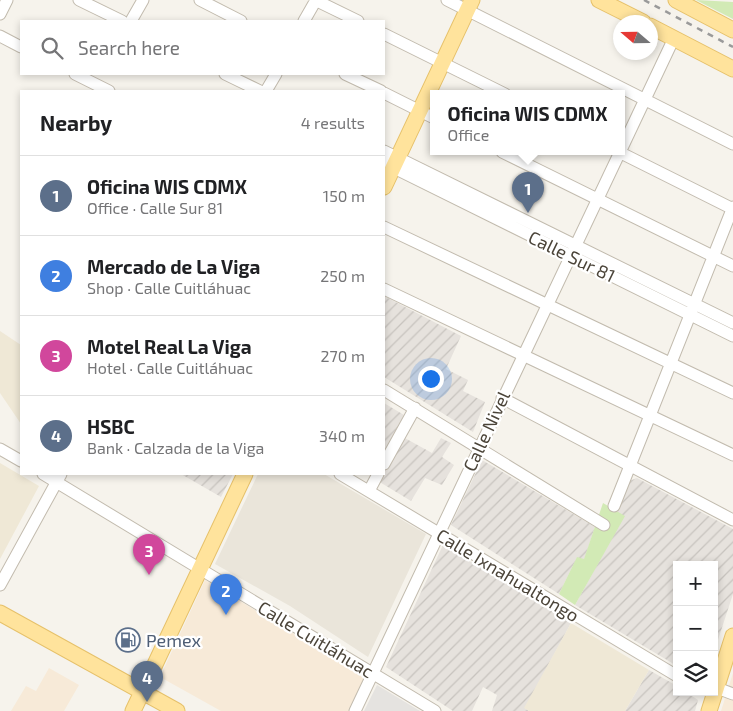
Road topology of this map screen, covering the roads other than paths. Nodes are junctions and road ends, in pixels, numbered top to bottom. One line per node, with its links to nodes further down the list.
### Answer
1 (8, 0): 10 (street)
2 (79, 0): 12 (street)
3 (143, 0): 13 (street)
4 (200, 0): 14 (street)
5 (316, 0): 15 (street); 16 (street)
6 (447, 0): 9 (street)
7 (599, 0): 11 (main road)
8 (676, 0): 18 (main road)
9 (470, 5): 23 (main road); 38 (street)
10 (0, 14)
11 (629, 15)
12 (120, 20)
13 (132, 20)
14 (239, 20)
15 (305, 20)
16 (356, 20)
17 (658, 30): 21 (main road)
18 (733, 30)
19 (385, 34): 23 (street)
20 (0, 36): 22 (street)
21 (674, 38): 24 (main road); 38 (street)
22 (20, 46)
23 (443, 63): 34 (main road); 36 (street)
24 (733, 69)
25 (76, 75): 30 (street)
26 (102, 75): 30 (street)
27 (227, 75): 31 (street)
28 (275, 75): 32 (street)
29 (347, 75): 33 (street)
30 (95, 88)
31 (258, 90)
32 (267, 90)
33 (378, 90)
34 (430, 90)
35 (430, 90): 39 (main road)
36 (497, 90)
37 (385, 94): 39 (street)
38 (645, 99): 41 (street); 42 (street)
39 (420, 111): 40 (street); 46 (main road)
40 (430, 116)
41 (625, 142)
42 (733, 144)
43 (508, 155): 48 (street)
44 (618, 155): 48 (street, Calle Nivel)
45 (625, 155): 49 (street)
46 (391, 163): 47 (main road); 51 (street, Calle Sur 81)
47 (385, 184)
48 (597, 199): 51 (street, Calle Nivel); 52 (street)
49 (733, 208): 52 (street)
50 (385, 227): 55 (street)
51 (573, 250): 55 (street, Calle Nivel); 56 (street, Calle Sur 81)
52 (712, 256): 53 (street); 56 (street)
53 (733, 266)
54 (385, 289): 59 (street)
55 (547, 304): 59 (street, Calle Nivel); 60 (street)
56 (691, 308): 57 (street, Calle Sur 81); 58 (street, Calle Sur 81); 60 (street)
57 (733, 323)
58 (733, 336)
59 (523, 354): 63 (street, Calle Nivel); 65 (street)
60 (669, 364): 62 (street); 65 (street)
61 (385, 391): 64 (street)
62 (733, 393)
63 (502, 398): 66 (street, Calle Nivel); 71 (street)
64 (415, 408): 66 (street); 70 (street)
65 (649, 416): 68 (street); 71 (street)
66 (479, 447): 79 (street); 80 (street, Calle Nivel)
67 (0, 449): 69 (street)
68 (733, 455)
69 (20, 460)
70 (385, 462)
71 (630, 467): 77 (street); 78 (street)
72 (246, 475): 81 (main road)
73 (342, 475): 76 (street, Calle Ixnahualtongo)
74 (377, 475): 76 (street)
75 (59, 478): 81 (street, Calle Cuitláhuac); 82 (street)
76 (369, 491): 80 (street, Calle Ixnahualtongo)
77 (614, 506)
78 (733, 520)
79 (604, 525)
80 (438, 533): 85 (street, Calle Nivel); 86 (street, Calle Ixnahualtongo)
81 (200, 568): 85 (street, Calle Cuitláhuac); 87 (main road)
82 (0, 585)
83 (0, 613): 87 (main road)
84 (733, 636): 89 (main road)
85 (372, 672): 92 (street, Calle Nivel); 93 (street, Calle Cuitláhuac)
86 (673, 674)
87 (142, 693): 90 (main road); 91 (main road)
88 (733, 694): 89 (street)
89 (711, 697)
90 (133, 711)
91 (177, 711)
92 (355, 711)
93 (435, 711)

